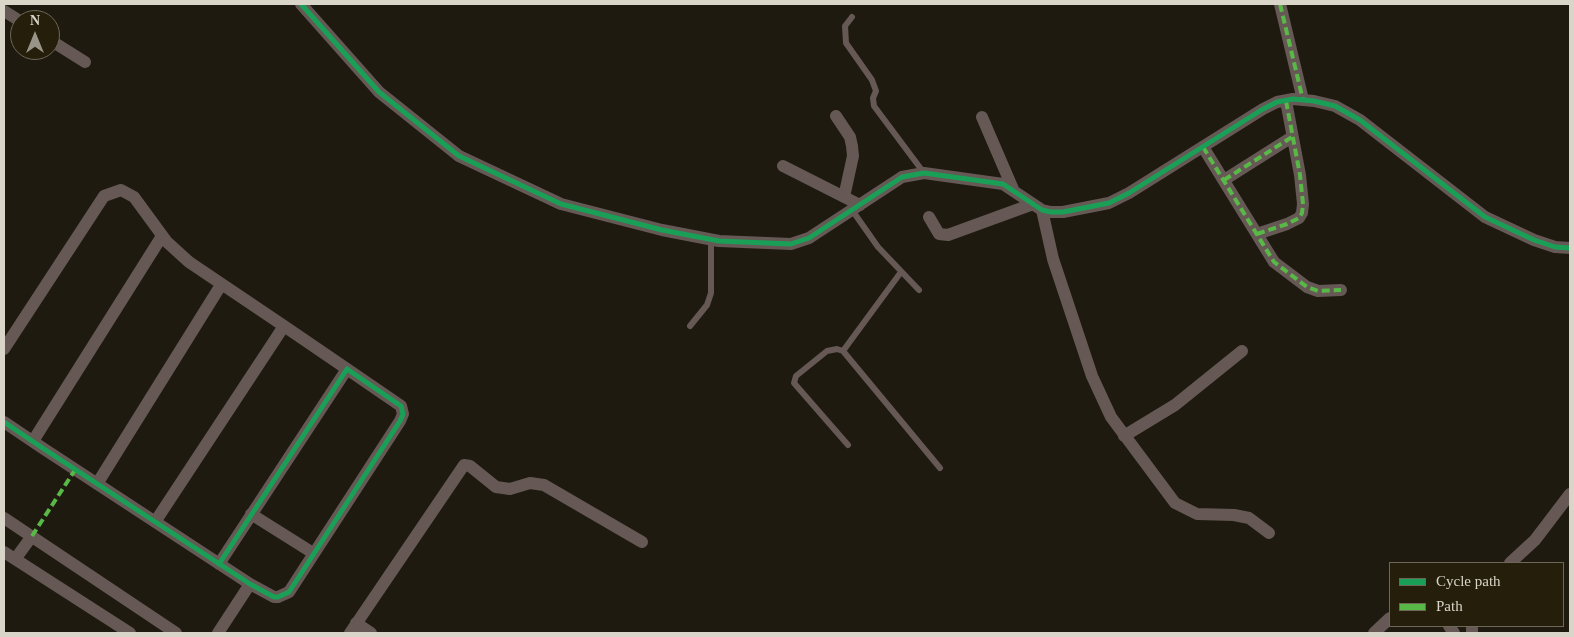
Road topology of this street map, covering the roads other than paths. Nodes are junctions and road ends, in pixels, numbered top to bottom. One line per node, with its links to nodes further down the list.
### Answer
1 (7, 4): 4 (street)
2 (301, 4): 24 (street)
3 (1280, 4): 8 (street)
4 (4, 11)
5 (852, 17): 15 (lane)
6 (60, 46): 7 (street)
7 (85, 62)
8 (1303, 100): 9 (street); 25 (street)
9 (1286, 101): 12 (street); 13 (street)
10 (836, 116): 18 (street)
11 (982, 117): 17 (street)
12 (1292, 137): 16 (street); 22 (street)
13 (1203, 147): 16 (street); 19 (street)
14 (783, 166): 18 (street)
15 (924, 172): 17 (street); 20 (street)
16 (1224, 180): 22 (street)
17 (1013, 189): 19 (street)
18 (844, 197): 20 (street)
19 (1038, 207): 21 (street); 37 (street)
20 (856, 208): 24 (street); 26 (lane)
21 (929, 217)
22 (1257, 234): 29 (street)
23 (162, 236): 27 (street); 32 (street); 38 (street)
24 (711, 240): 31 (lane)
25 (1570, 248)
26 (901, 272): 28 (lane); 33 (lane)
27 (221, 285): 30 (street); 41 (street)
28 (919, 290)
29 (1341, 290)
30 (284, 326): 35 (street); 45 (street)
31 (690, 326)
32 (4, 349)
33 (843, 351): 39 (lane); 40 (lane)
34 (1242, 351): 37 (street)
35 (346, 368): 43 (street); 50 (street)
36 (4, 422): 38 (street)
37 (1124, 436): 46 (street)
38 (32, 441): 41 (street)
39 (848, 444)
40 (940, 468)
41 (97, 484): 45 (street)
42 (1570, 494): 52 (street)
43 (251, 514): 50 (street); 53 (street)
44 (4, 518): 47 (street)
45 (155, 522): 53 (street)
46 (1268, 533)
47 (32, 536): 51 (street); 58 (street)
48 (642, 542): 56 (street)
49 (4, 552): 51 (street)
50 (313, 553): 54 (street)
51 (16, 558): 57 (street)
52 (1511, 562)
53 (219, 564): 54 (street)
54 (250, 584): 59 (street)
55 (1389, 619): 61 (street)
56 (353, 628): 60 (street)
57 (130, 633)
58 (176, 633)
59 (218, 633)
60 (371, 633)
61 (1374, 633)

